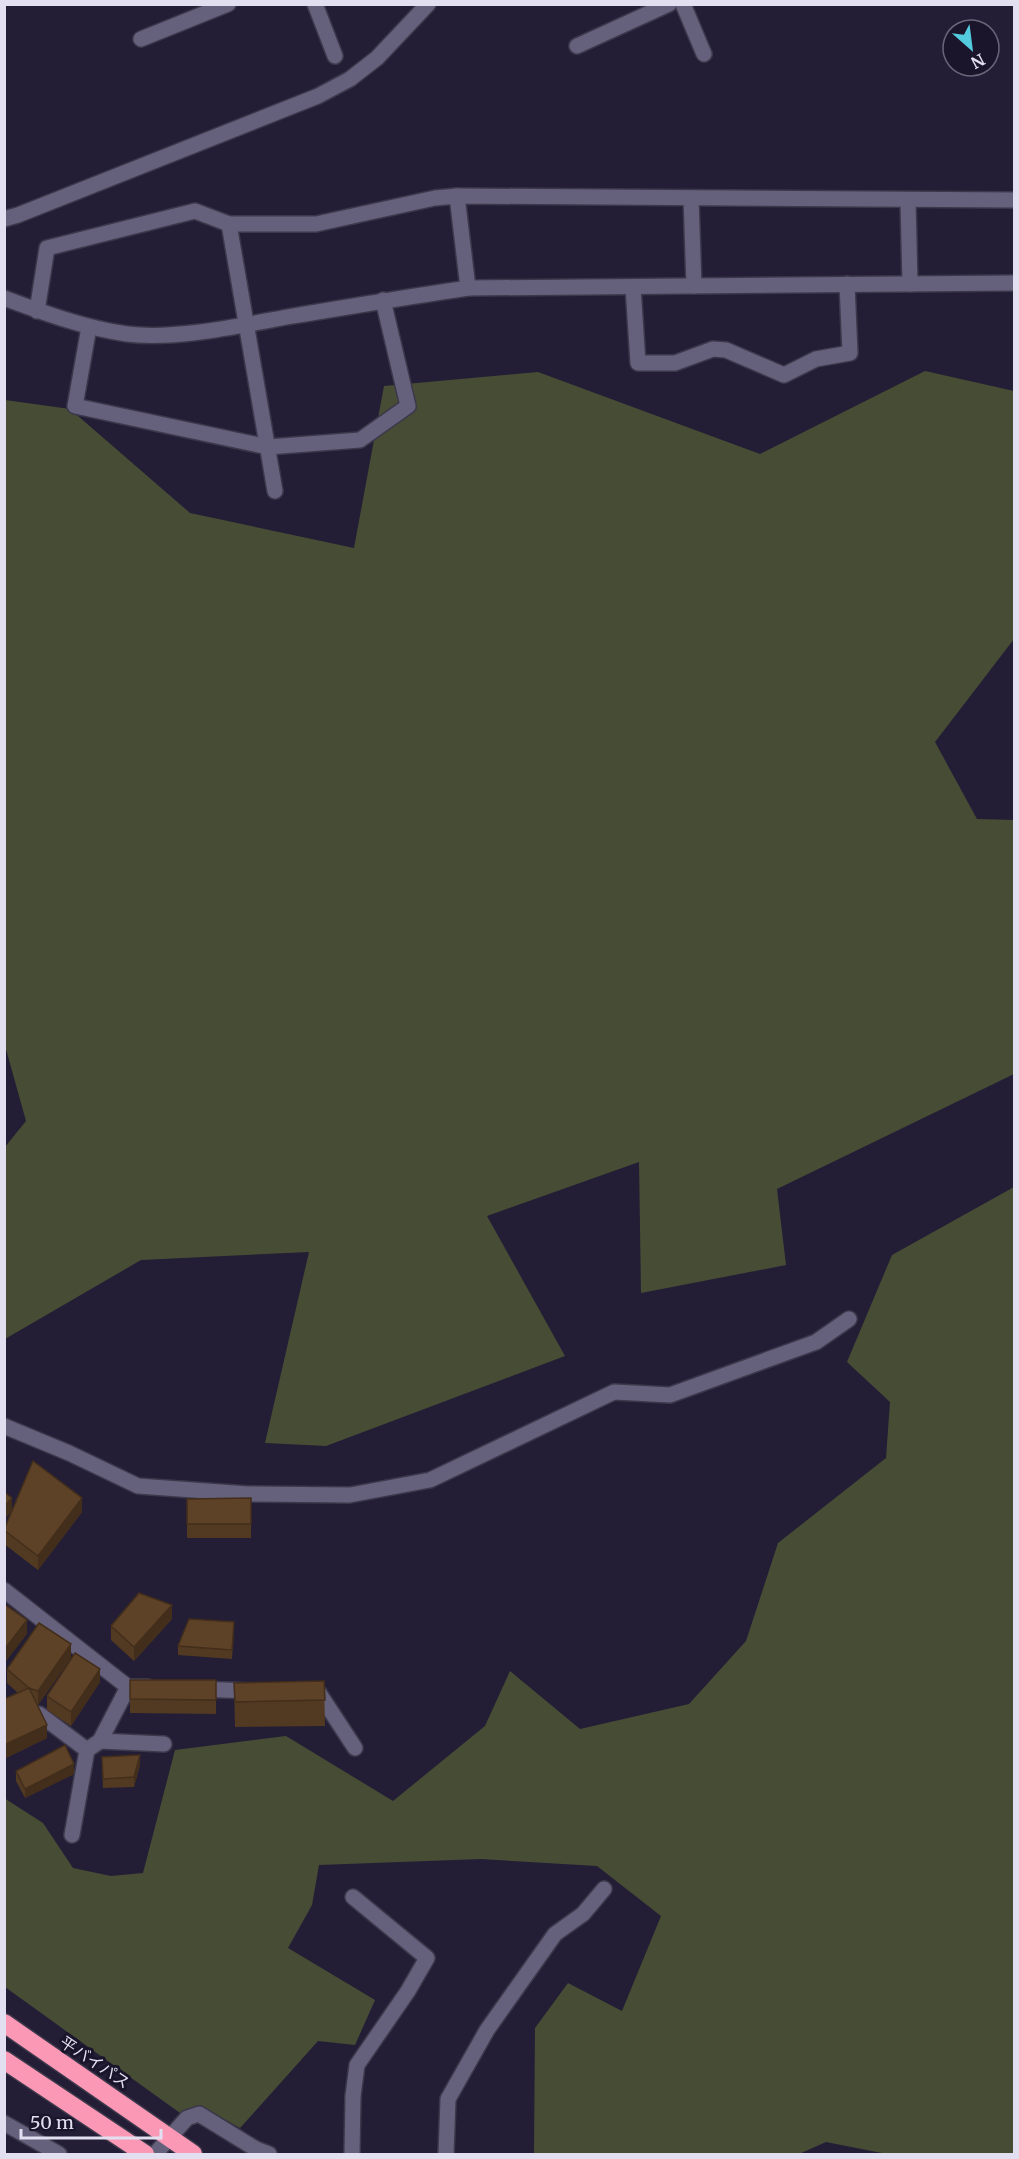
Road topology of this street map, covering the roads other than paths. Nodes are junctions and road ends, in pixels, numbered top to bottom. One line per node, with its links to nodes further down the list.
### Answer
1 (228, 4): 7 (street)
2 (315, 4): 10 (street)
3 (428, 4): 6 (street)
4 (669, 4): 8 (street)
5 (683, 4): 9 (street)
6 (414, 11): 15 (street)
7 (141, 39)
8 (577, 46)
9 (704, 54)
10 (335, 56)
11 (457, 196): 12 (street); 16 (street); 22 (street)
12 (691, 198): 13 (street); 20 (street)
13 (908, 200): 14 (street); 19 (street)
14 (1014, 200)
15 (4, 219)
16 (229, 224): 25 (street); 26 (street)
17 (1014, 283): 19 (street)
18 (848, 284): 19 (street); 20 (street); 21 (street)
19 (910, 284)
20 (694, 286): 21 (street)
21 (633, 287): 22 (street)
22 (468, 288): 24 (street)
23 (4, 298): 25 (street)
24 (383, 300): 26 (street); 28 (street)
25 (37, 310): 27 (street)
26 (246, 324): 27 (street); 28 (street)
27 (89, 327): 28 (street)
28 (268, 447): 29 (street)
29 (275, 491)
30 (849, 1319): 31 (street)
31 (4, 1426)
32 (4, 1590): 33 (street)
33 (128, 1687): 34 (street); 37 (street)
34 (271, 1691)
35 (295, 1692): 39 (street)
36 (39, 1713): 40 (street)
37 (100, 1741): 38 (street); 40 (street)
38 (164, 1744)
39 (355, 1748)
40 (87, 1750): 41 (street)
41 (72, 1835)
42 (604, 1889): 54 (street)
43 (353, 1897): 53 (street)
44 (4, 2023): 47 (highway, 平バイパス)
45 (4, 2060): 49 (highway)
46 (4, 2123): 48 (street)
47 (171, 2137): 50 (street); 51 (highway, 平バイパス); 52 (street)
48 (59, 2154)
49 (145, 2154)
50 (155, 2154)
51 (193, 2154)
52 (269, 2154)
53 (352, 2154)
54 (446, 2154)

